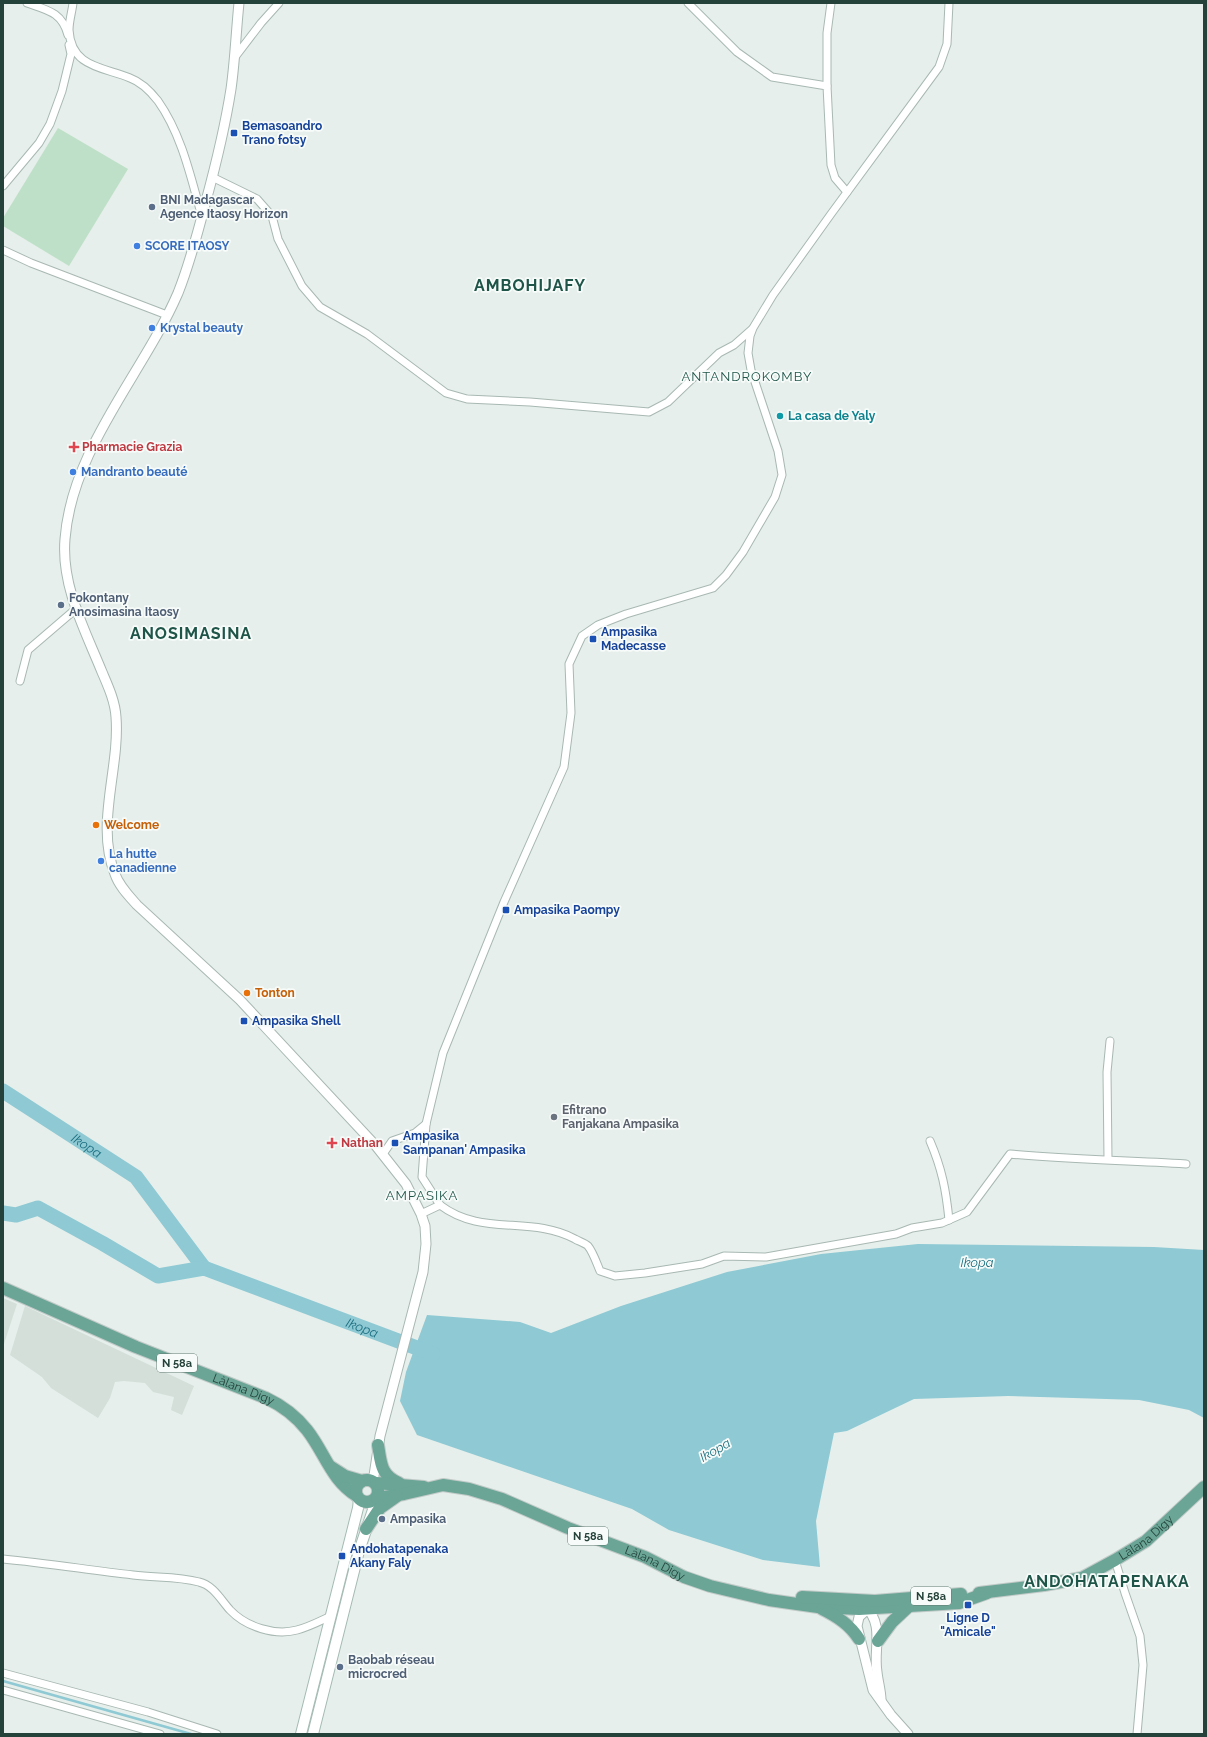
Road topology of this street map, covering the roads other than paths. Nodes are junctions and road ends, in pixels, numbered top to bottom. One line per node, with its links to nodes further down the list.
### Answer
1 (27, 3): 11 (street)
2 (73, 3): 13 (street)
3 (239, 3): 8 (street)
4 (279, 3): 8 (street)
5 (688, 3): 9 (street)
6 (831, 3): 9 (street)
7 (949, 3): 12 (street)
8 (234, 59): 10 (street)
9 (827, 86): 12 (street)
10 (212, 177): 13 (street); 16 (street)
11 (3, 186)
12 (847, 192): 16 (street)
13 (202, 217): 15 (street)
14 (3, 250): 15 (street)
15 (167, 315): 17 (street)
16 (753, 328): 20 (street)
17 (77, 608): 18 (street); 22 (street)
18 (20, 680)
19 (1110, 1041): 23 (street)
20 (426, 1124): 22 (street); 25 (street)
21 (930, 1141): 27 (street)
22 (383, 1154): 26 (street)
23 (1108, 1159): 24 (street); 27 (street)
24 (1186, 1164)
25 (440, 1205): 26 (street); 27 (street)
26 (422, 1214): 29 (street)
27 (949, 1220)
28 (3, 1288): 30 (main road, Làlana Digy / N 58a)
29 (379, 1440): 31 (street); 33 (main road, N 58a)
30 (328, 1465): 31 (main road, N 58a); 34 (main road, N 58a)
31 (369, 1481): 33 (main road, N 58a); 34 (main road); 35 (main road)
32 (1204, 1487): 38 (main road, Làlana Digy / N 58a)
33 (401, 1489): 35 (main road, N 58a); 36 (main road); 39 (main road, Làlana Digy / N 58a)
34 (358, 1497): 35 (main road); 44 (main road)
35 (377, 1498): 36 (main road)
36 (366, 1529): 53 (main road)
37 (3, 1558): 44 (street)
38 (1115, 1560): 40 (main road, Làlana Digy / N 58a); 55 (street)
39 (742, 1593): 41 (main road, Làlana Digy / N 58a); 42 (main road, Làlana Digy / N 58a)
40 (986, 1593): 41 (main road, Làlana Digy / N 58a); 43 (main road, Làlana Digy / N 58a)
41 (867, 1604): 42 (main road, Làlana Digy / N 58a); 43 (main road, Làlana Digy / N 58a); 45 (street); 46 (street)
42 (818, 1607): 45 (main road)
43 (908, 1607): 46 (main road)
44 (331, 1616): 52 (main road)
45 (859, 1639): 49 (street)
46 (878, 1641): 49 (street)
47 (3, 1673): 51 (street)
48 (3, 1690): 50 (street)
49 (881, 1700): 54 (street)
50 (160, 1734)
51 (217, 1734)
52 (301, 1734)
53 (312, 1734)
54 (908, 1734)
55 (1137, 1734)

